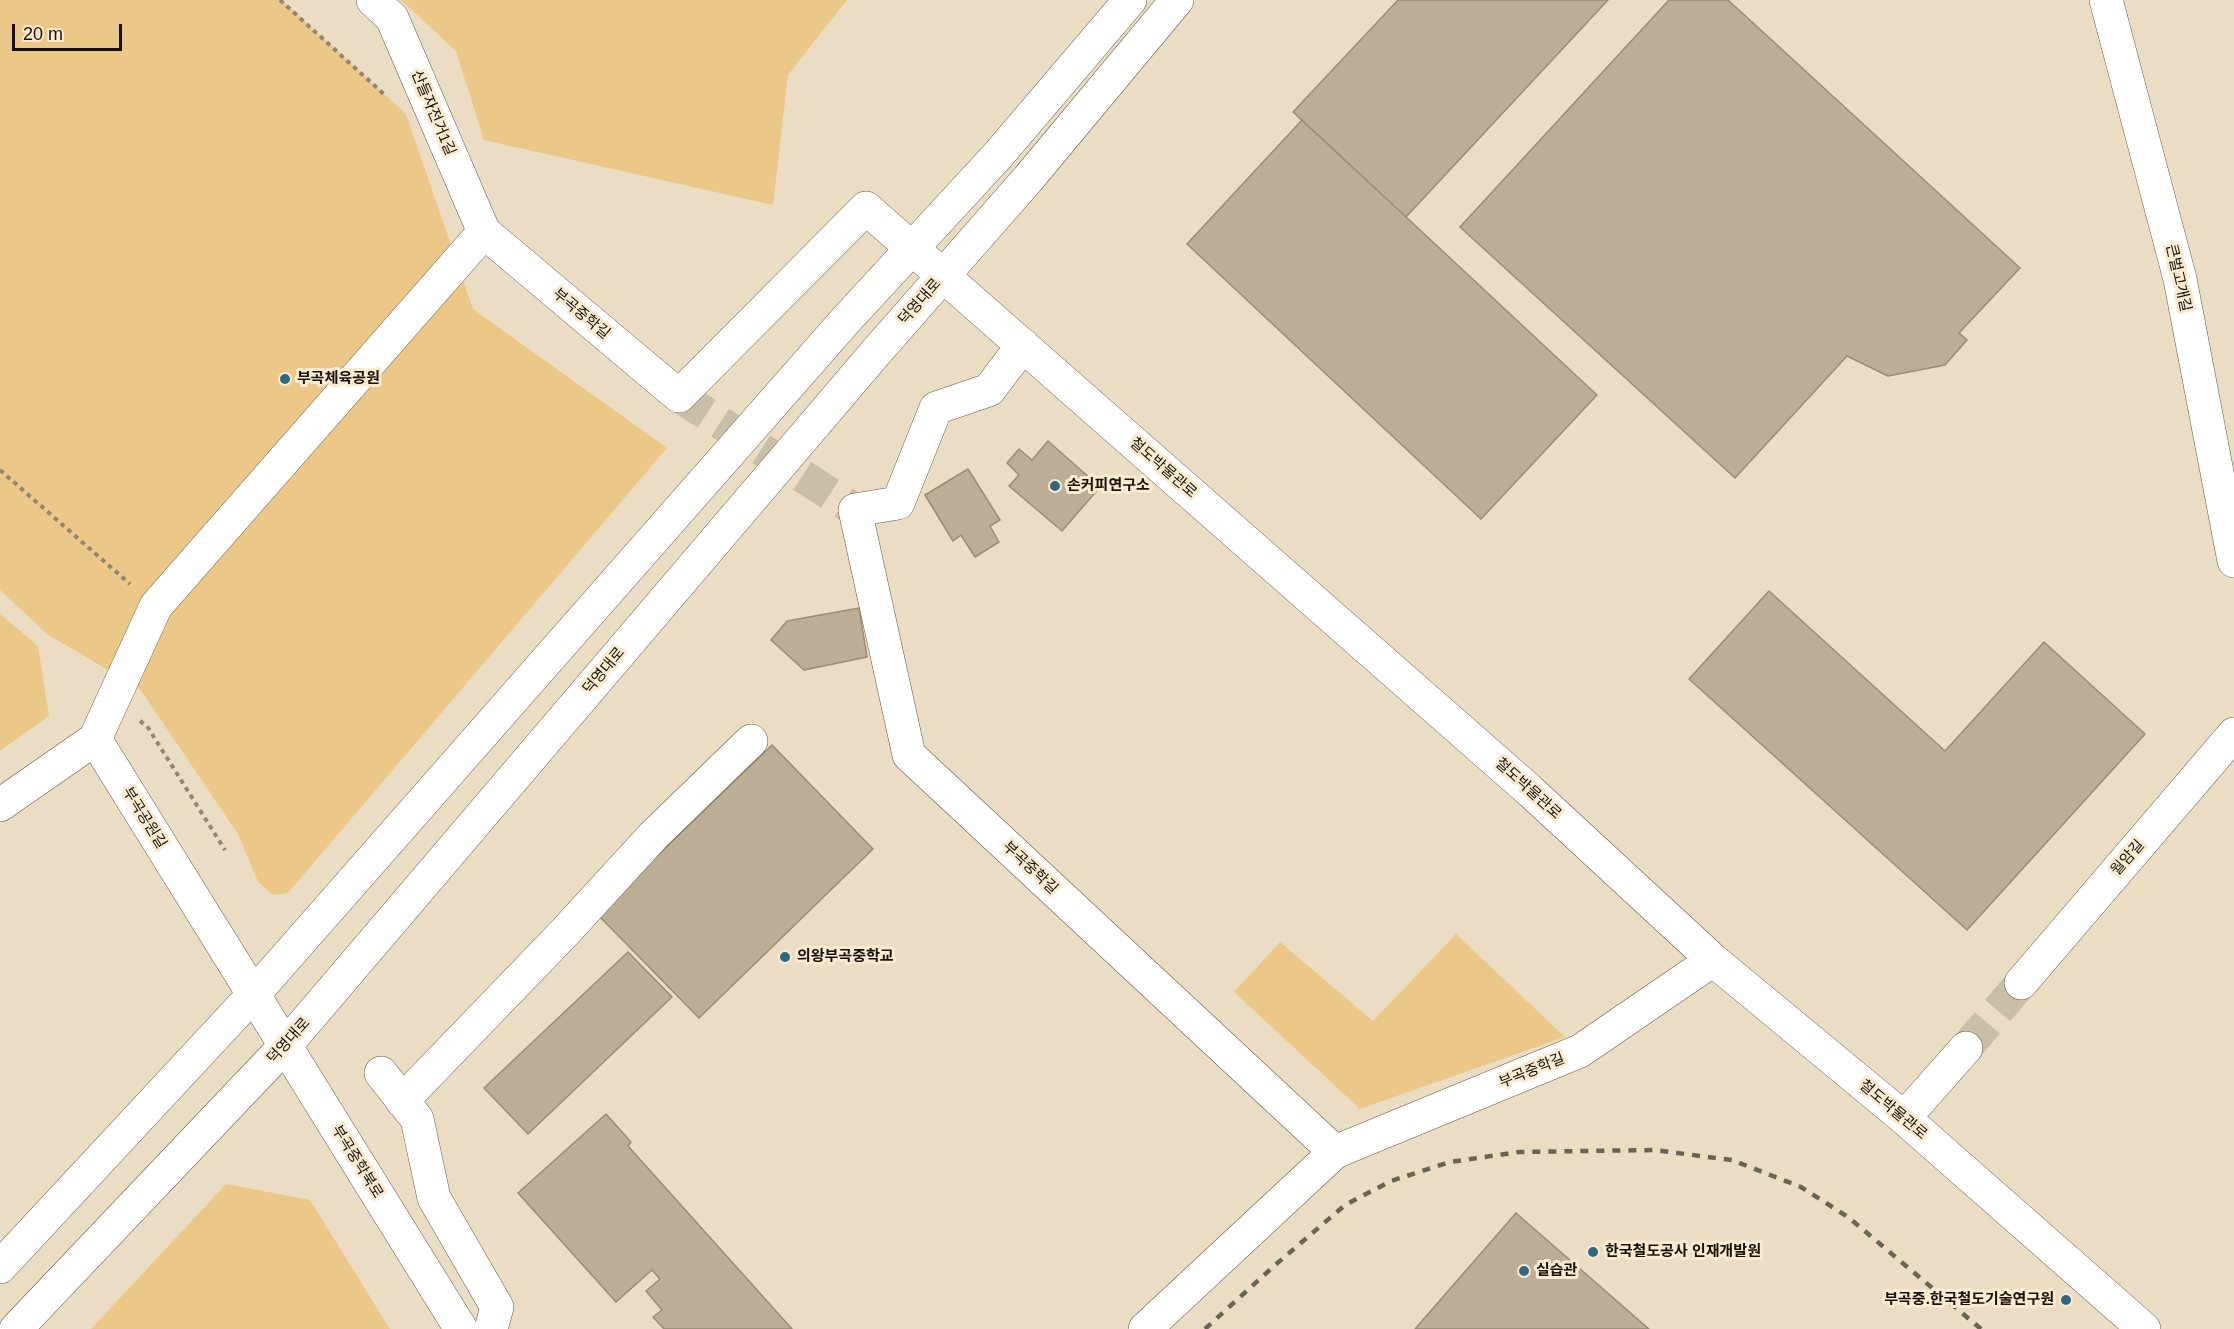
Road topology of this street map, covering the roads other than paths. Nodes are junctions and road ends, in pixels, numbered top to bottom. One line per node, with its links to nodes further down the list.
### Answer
1 (373, 0): 5 (street, 산들자전거1길)
2 (1130, 0): 6 (street)
3 (1178, 0): 7 (street, 덕영대로)
4 (2106, 0): 10 (street, 큰벌고개길)
5 (484, 232): 9 (street, 부곡중학길); 12 (street)
6 (912, 248): 7 (street, 철도박물관로); 9 (street, 철도박물관로); 17 (street)
7 (943, 276): 8 (street, 철도박물관로); 18 (street, 덕영대로)
8 (1023, 345): 15 (street, 철도박물관로); 23 (street, 부곡중학길)
9 (679, 396)
10 (2234, 561)
11 (2234, 734): 16 (street, 월암길)
12 (95, 739): 14 (street); 17 (street, 부곡공원길)
13 (752, 741): 21 (street)
14 (0, 805)
15 (1713, 960): 22 (street, 철도박물관로); 23 (street, 부곡중학길)
16 (2021, 983)
17 (253, 995): 18 (street, 부곡중학북로); 24 (street)
18 (285, 1046): 25 (street, 덕영대로); 26 (street, 부곡중학북로)
19 (1966, 1048): 22 (street)
20 (381, 1073): 21 (street)
21 (402, 1101): 27 (street)
22 (1904, 1118): 29 (street, 철도박물관로)
23 (1335, 1152): 28 (street, 부곡중학길)
24 (0, 1267)
25 (16, 1329)
26 (461, 1329)
27 (491, 1329)
28 (1144, 1329)
29 (2144, 1329)

